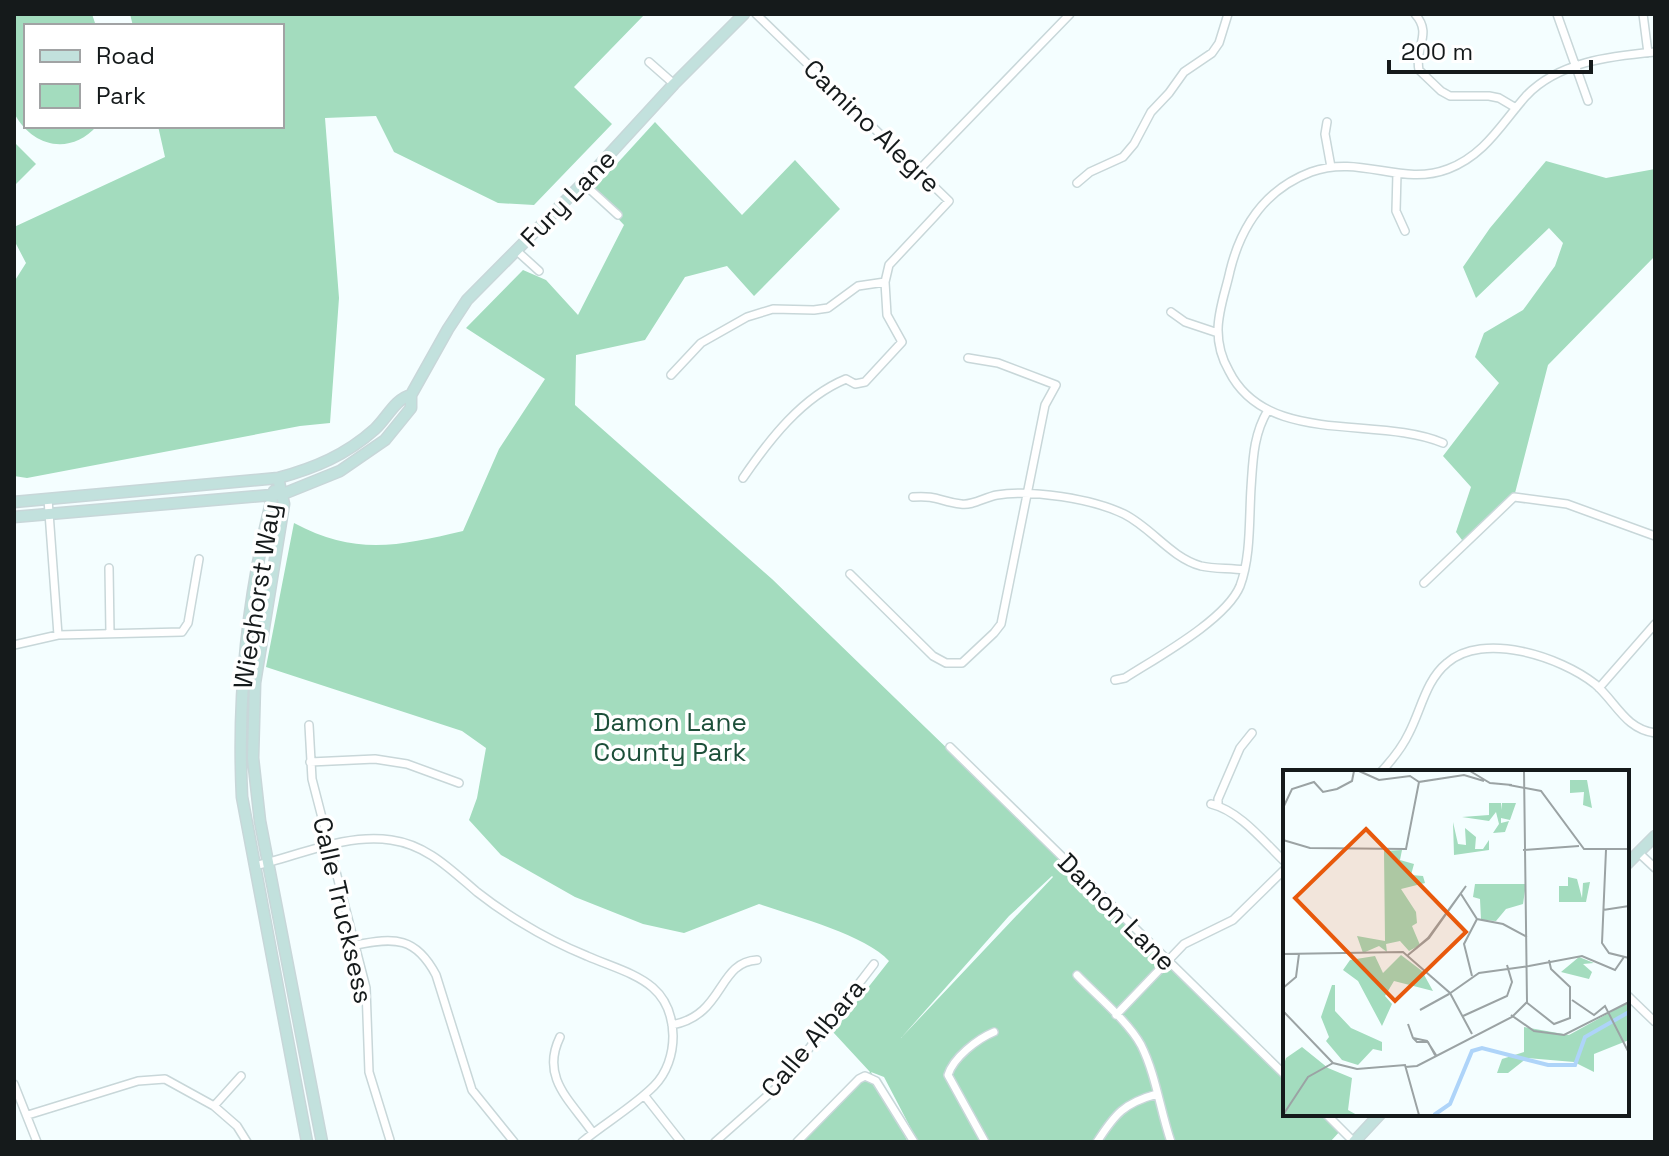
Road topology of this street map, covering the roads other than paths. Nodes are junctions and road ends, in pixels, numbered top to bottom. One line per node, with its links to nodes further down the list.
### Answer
1 (726, 14): 8 (street)
2 (756, 14): 17 (street, Camino Alegre)
3 (1070, 14): 17 (street)
4 (1228, 14): 20 (street)
5 (1415, 14): 14 (street)
6 (1557, 14): 11 (street)
7 (1643, 14): 9 (street)
8 (740, 18): 12 (street, Fury Lane)
9 (1652, 52): 11 (street)
10 (649, 62): 12 (street)
11 (1576, 64): 13 (street); 14 (street)
12 (674, 84): 19 (street, Fury Lane)
13 (1588, 101)
14 (1516, 108): 18 (street)
15 (1327, 122): 16 (street)
16 (1331, 167): 18 (street); 27 (street)
17 (919, 170): 25 (street, Camino Alegre)
18 (1397, 173): 22 (street)
19 (583, 183): 21 (street); 23 (street, Fury Lane)
20 (1077, 183)
21 (618, 215)
22 (1405, 231)
23 (517, 251): 24 (street); 30 (street, Fury Lane)
24 (539, 271)
25 (885, 282): 29 (street); 34 (street)
26 (1171, 312): 27 (street)
27 (1218, 333): 31 (street)
28 (968, 358): 36 (street)
29 (671, 375)
30 (411, 395): 33 (street, Fury Lane); 35 (street, Fury Lane)
31 (1268, 410): 32 (street); 45 (street)
32 (1443, 443)
33 (278, 478): 35 (street, Wieghorst Way); 38 (street, Fury Lane)
34 (743, 478)
35 (278, 494): 40 (street, Fury Lane); 66 (street, Wieghorst Way); 67 (street, Wieghorst Way)
36 (1026, 494): 37 (street); 45 (street); 46 (street)
37 (913, 497)
38 (48, 499): 39 (street, Fury Lane); 40 (street)
39 (14, 502)
40 (49, 514): 41 (street, Fury Lane); 50 (street)
41 (14, 517)
42 (1655, 536): 47 (street)
43 (199, 559): 49 (street)
44 (109, 568): 49 (street)
45 (1244, 570): 52 (street)
46 (850, 574)
47 (1424, 583)
48 (1655, 624): 53 (street)
49 (110, 633): 50 (street)
50 (58, 635): 51 (street)
51 (14, 643)
52 (1115, 680)
53 (1599, 688): 56 (street); 59 (street)
54 (309, 725): 58 (street, Calle Trucksess)
55 (1252, 733): 64 (street)
56 (1655, 733)
57 (950, 747): 72 (street, Damon Lane)
58 (310, 762): 60 (street); 62 (street, Calle Trucksess)
59 (1383, 770)
60 (459, 783)
61 (1655, 836): 63 (street)
62 (330, 847): 66 (street); 70 (street, Calle Trucksess); 78 (street)
63 (1639, 853): 65 (street); 68 (street)
64 (1283, 860)
65 (1629, 862)
66 (269, 863): 67 (street); 95 (street, Wieghorst Way)
67 (254, 866): 94 (street, Wieghorst Way)
68 (1655, 868)
69 (1283, 871): 72 (street)
70 (356, 945): 91 (street, Calle Trucksess); 96 (street)
71 (757, 960): 78 (street)
72 (1167, 961): 76 (street); 81 (street, Damon Lane)
73 (874, 964): 99 (street, Calle Albara)
74 (1077, 975): 76 (street)
75 (1629, 997): 77 (street)
76 (1116, 1015): 84 (street)
77 (1655, 1022)
78 (672, 1025): 85 (street)
79 (994, 1032): 102 (street)
80 (560, 1037): 90 (street)
81 (1283, 1073)
82 (241, 1076): 86 (street)
83 (14, 1084): 87 (street)
84 (1157, 1094): 103 (street); 104 (street)
85 (644, 1095): 90 (street); 98 (street)
86 (214, 1106): 87 (street); 93 (street)
87 (28, 1115): 92 (street)
88 (1328, 1116): 105 (street)
89 (1378, 1116): 105 (street)
90 (593, 1133): 97 (street)
91 (390, 1140)
92 (37, 1142)
93 (247, 1142)
94 (307, 1142)
95 (322, 1142)
96 (514, 1142)
97 (582, 1142)
98 (681, 1142)
99 (715, 1142)
100 (797, 1142): 101 (street)
101 (914, 1142)
102 (985, 1142)
103 (1097, 1142)
104 (1171, 1142)
105 (1354, 1142)

